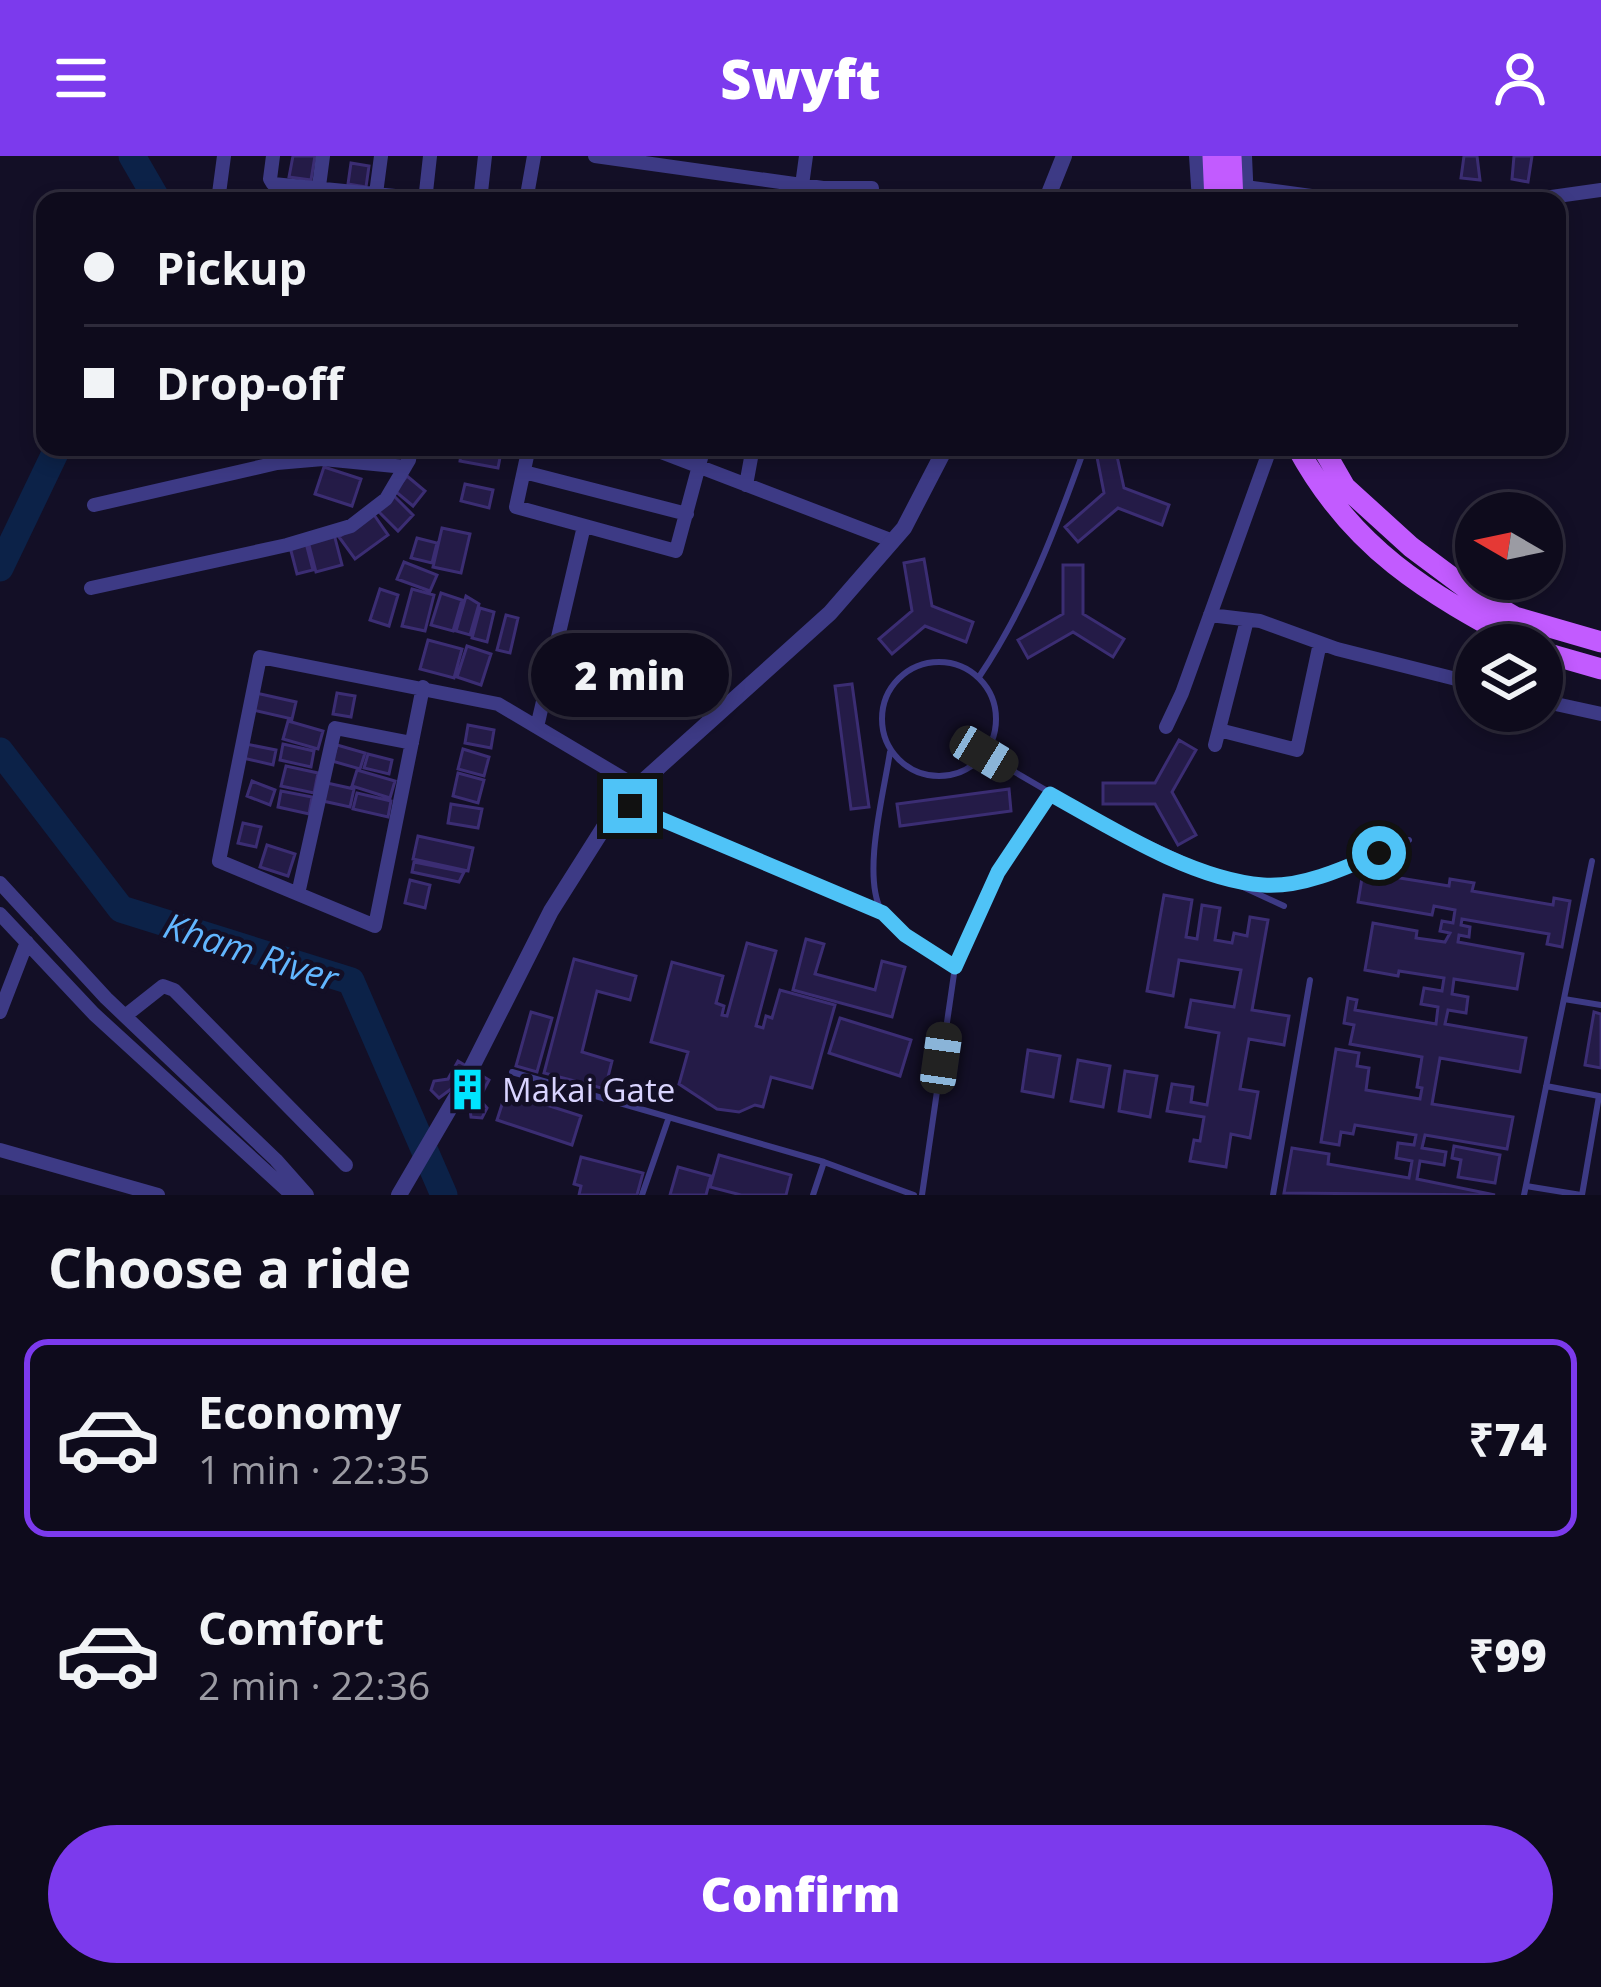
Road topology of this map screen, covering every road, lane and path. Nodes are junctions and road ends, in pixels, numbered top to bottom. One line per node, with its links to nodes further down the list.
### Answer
1 (224, 156): 18 (street)
2 (273, 156): 19 (street)
3 (323, 156): 20 (street)
4 (381, 156): 21 (street)
5 (430, 156): 22 (street)
6 (485, 156): 23 (street)
7 (534, 156): 24 (street)
8 (596, 156): 15 (street)
9 (806, 156): 16 (street)
10 (1064, 156): 26 (street)
11 (1196, 156): 27 (street)
12 (1213, 156): 28 (main road)
13 (1231, 156): 29 (main road)
14 (1245, 156): 30 (street)
15 (654, 160): 16 (street)
16 (802, 184): 25 (street)
17 (1599, 188): 31 (street)
18 (219, 192)
19 (306, 192)
20 (318, 192)
21 (376, 192)
22 (426, 192)
23 (481, 192)
24 (528, 192)
25 (871, 192)
26 (1050, 192)
27 (1198, 192)
28 (1215, 192)
29 (1241, 192)
30 (1242, 192)
31 (1566, 194)
32 (308, 456): 50 (street)
33 (339, 456): 45 (street)
34 (408, 456): 45 (street)
35 (528, 456): 48 (street)
36 (671, 456): 46 (street)
37 (703, 456): 46 (street)
38 (751, 456): 49 (street)
39 (941, 456): 53 (street)
40 (1082, 456): 62 (lane)
41 (1267, 456): 55 (street)
42 (1284, 456): 47 (street)
43 (1302, 456): 47 (main road)
44 (1327, 456): 58 (main road)
45 (405, 467): 54 (street)
46 (701, 468): 49 (street); 51 (street)
47 (1310, 471): 57 (main road)
48 (524, 472): 51 (street); 52 (street)
49 (746, 485): 53 (street)
50 (94, 505)
51 (687, 514): 52 (street)
52 (584, 526): 67 (street)
53 (893, 541): 72 (street)
54 (91, 588)
55 (1210, 615): 56 (street); 68 (street)
56 (1247, 620): 59 (street); 59 (street)
57 (1489, 624)
58 (1601, 642)
59 (1319, 643): 63 (street)
60 (1563, 658): 61 (main road)
61 (1601, 669)
62 (979, 677): 70 (lane); 71 (lane)
63 (1455, 679)
64 (423, 687): 67 (street); 69 (street); 79 (street)
65 (1563, 706): 66 (street)
66 (1601, 715)
67 (537, 727): 72 (street)
68 (1166, 727)
69 (412, 743): 79 (street); 79 (street)
70 (890, 751): 71 (lane); 81 (lane)
71 (984, 754): 73 (lane)
72 (636, 786): 90 (street)
73 (1050, 794): 77 (lane); 84 (lane)
74 (630, 806): 81 (lane)
75 (1409, 840): 77 (lane)
76 (1592, 861): 86 (lane)
77 (1214, 877): 80 (lane)
78 (0, 883): 89 (street)
79 (298, 894)
80 (1284, 906)
81 (883, 913): 84 (lane)
82 (0, 914): 83 (street)
83 (27, 942): 88 (street); 100 (street)
84 (955, 967): 105 (lane)
85 (1310, 980): 106 (lane)
86 (1564, 999): 87 (lane); 92 (lane)
87 (1601, 1005)
88 (0, 1012)
89 (125, 1016): 97 (street); 101 (street)
90 (471, 1069)
91 (512, 1072): 94 (lane)
92 (1546, 1086): 98 (lane); 107 (lane)
93 (458, 1094): 102 (street)
94 (669, 1117): 96 (lane); 103 (lane)
95 (0, 1150): 99 (street)
96 (824, 1162): 104 (lane); 105 (lane)
97 (346, 1165)
98 (1525, 1190): 107 (lane)
99 (153, 1194)
100 (292, 1195)
101 (307, 1195)
102 (399, 1195)
103 (642, 1195)
104 (813, 1195)
105 (918, 1195)
106 (1273, 1195)
107 (1581, 1195)

